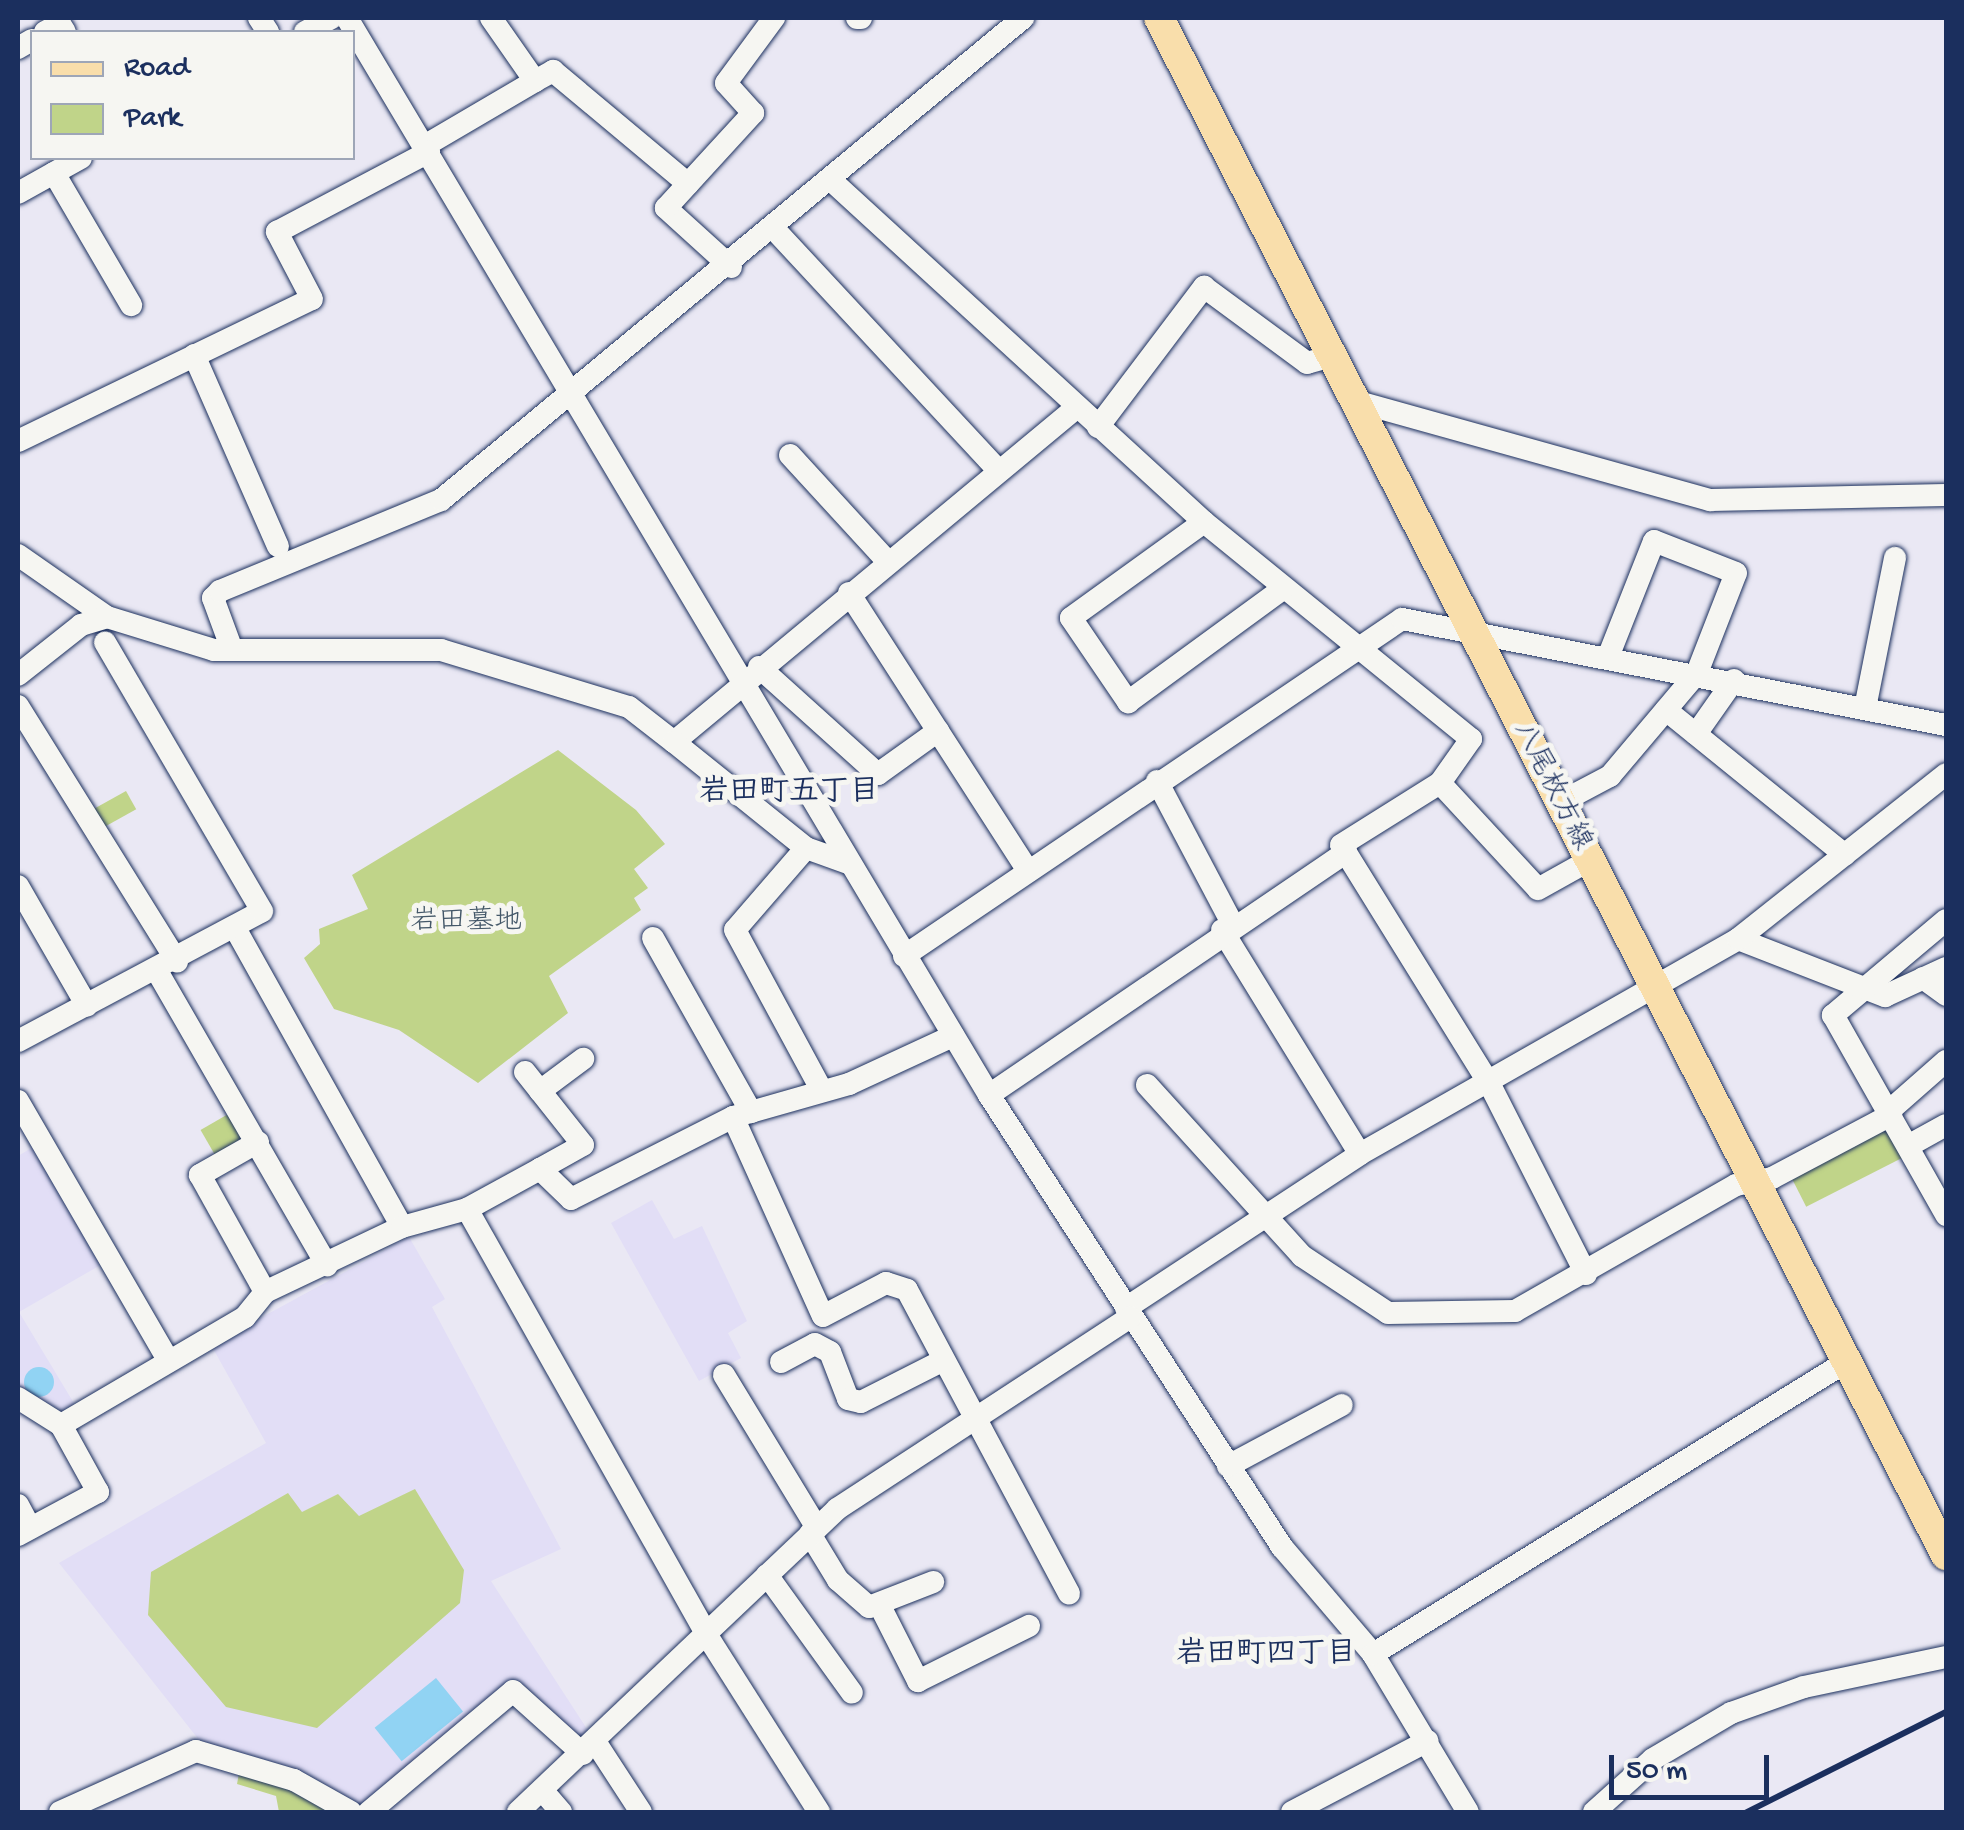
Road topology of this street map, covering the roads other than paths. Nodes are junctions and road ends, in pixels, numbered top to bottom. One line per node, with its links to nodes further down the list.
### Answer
1 (331, 18): 6 (street)
2 (491, 18): 8 (street)
3 (774, 18): 13 (street)
4 (1024, 18): 12 (street)
5 (1159, 18): 19 (main road, 八尾枚方線)
6 (309, 30)
7 (355, 31): 9 (street)
8 (535, 81): 9 (street); 13 (street)
9 (428, 148): 18 (street); 20 (street)
10 (77, 160): 11 (street)
11 (54, 173): 14 (street); 17 (street)
12 (833, 182): 15 (street); 22 (street)
13 (688, 184): 16 (street)
14 (18, 194)
15 (775, 230): 16 (street); 26 (street)
16 (730, 267): 20 (street)
17 (130, 305)
18 (194, 354): 24 (street); 29 (street)
19 (1332, 356): 21 (main road, 八尾枚方線); 23 (street)
20 (572, 398): 39 (street); 45 (street)
21 (1355, 400): 27 (street); 36 (main road, 八尾枚方線)
22 (1076, 408): 23 (street); 26 (street)
23 (1098, 426): 28 (street)
24 (18, 441)
25 (790, 455): 32 (street)
26 (999, 471): 32 (street)
27 (1946, 495)
28 (1204, 522): 33 (street); 33 (street)
29 (278, 546)
30 (18, 555): 35 (street)
31 (1895, 558): 46 (street)
32 (888, 562): 34 (street)
33 (1284, 588): 38 (street)
34 (849, 593): 41 (street); 50 (street)
35 (107, 617): 39 (street); 43 (street)
36 (1470, 628): 38 (street); 40 (street); 56 (main road, 八尾枚方線)
37 (106, 642): 66 (street)
38 (1352, 646): 54 (street); 55 (street)
39 (232, 647): 52 (street)
40 (1608, 656): 42 (street); 42 (street)
41 (759, 667): 45 (street); 50 (street)
42 (1697, 673): 44 (street); 48 (street)
43 (18, 676)
44 (1734, 680): 46 (street); 51 (street)
45 (741, 682): 52 (street); 61 (street)
46 (1866, 702): 49 (street)
47 (18, 706): 70 (street)
48 (1666, 710): 51 (street); 56 (street)
49 (1946, 722)
50 (938, 731): 62 (street)
51 (1696, 734): 59 (street)
52 (674, 742): 57 (street)
53 (1946, 774): 59 (street)
54 (1158, 781): 62 (street); 65 (street)
55 (1440, 783): 58 (street); 60 (street)
56 (1559, 803): 60 (main road, 八尾枚方線)
57 (806, 848): 61 (street); 83 (street)
58 (1346, 852): 65 (street); 82 (street)
59 (1845, 855): 68 (street)
60 (1588, 862): 74 (main road, 八尾枚方線)
61 (848, 863): 69 (street)
62 (1028, 871): 69 (street)
63 (18, 886): 76 (street)
64 (1946, 920): 73 (street)
65 (1227, 926): 84 (street); 91 (street)
66 (235, 928): 70 (street); 97 (street)
67 (653, 938): 87 (street)
68 (1738, 939): 73 (street); 74 (street)
69 (904, 956): 77 (street)
70 (167, 966): 76 (street); 89 (street)
71 (1946, 968): 72 (street)
72 (1923, 978): 73 (street); 75 (street)
73 (1860, 989): 86 (street)
74 (1652, 990): 82 (street); 93 (main road, 八尾枚方線)
75 (1946, 994)
76 (87, 1006): 78 (street)
77 (953, 1036): 83 (street); 84 (street)
78 (18, 1041)
79 (583, 1059): 92 (street)
80 (1946, 1061): 86 (street)
81 (1147, 1084): 96 (street)
82 (1490, 1085): 91 (street); 99 (street)
83 (821, 1089): 87 (street)
84 (989, 1094): 101 (street)
85 (18, 1101): 102 (street)
86 (1890, 1113): 90 (street); 93 (street)
87 (742, 1114): 92 (street); 104 (street)
88 (1946, 1125): 90 (street)
89 (258, 1142): 98 (street); 100 (street)
90 (1908, 1146): 95 (street)
91 (1360, 1154): 96 (street)
92 (540, 1169): 94 (street)
93 (1755, 1181): 99 (street); 105 (main road, 八尾枚方線)
94 (467, 1209): 97 (street); 121 (street)
95 (1946, 1215)
96 (1263, 1218): 99 (street); 101 (street)
97 (402, 1228): 98 (street)
98 (327, 1265): 100 (street)
99 (1586, 1274)
100 (265, 1292): 102 (street)
101 (1128, 1312): 109 (street); 111 (street)
102 (168, 1360): 110 (street)
103 (781, 1362): 104 (street)
104 (940, 1362): 109 (street)
105 (1846, 1362): 115 (main road, 八尾枚方線); 122 (street)
106 (724, 1375): 114 (street)
107 (18, 1398): 110 (street)
108 (1342, 1405): 111 (street)
109 (969, 1417): 114 (street); 118 (street)
110 (61, 1424): 113 (street)
111 (1228, 1466): 122 (street)
112 (18, 1505): 113 (street)
113 (24, 1531)
114 (814, 1531): 116 (street); 119 (street)
115 (1946, 1556)
116 (767, 1575): 121 (street); 124 (street)
117 (933, 1582): 119 (street)
118 (1069, 1594)
119 (881, 1608): 120 (street)
120 (1029, 1626)
121 (706, 1634): 126 (street); 134 (street)
122 (1373, 1654): 125 (street)
123 (1946, 1657): 137 (street)
124 (852, 1693)
125 (1428, 1742): 135 (street); 136 (street)
126 (589, 1748): 127 (street); 130 (street); 133 (street)
127 (542, 1790): 131 (street); 132 (street)
128 (60, 1812): 129 (street)
129 (351, 1812)
130 (368, 1812)
131 (518, 1812)
132 (561, 1812)
133 (641, 1812)
134 (819, 1812)
135 (1292, 1812)
136 (1468, 1812)
137 (1594, 1812)

